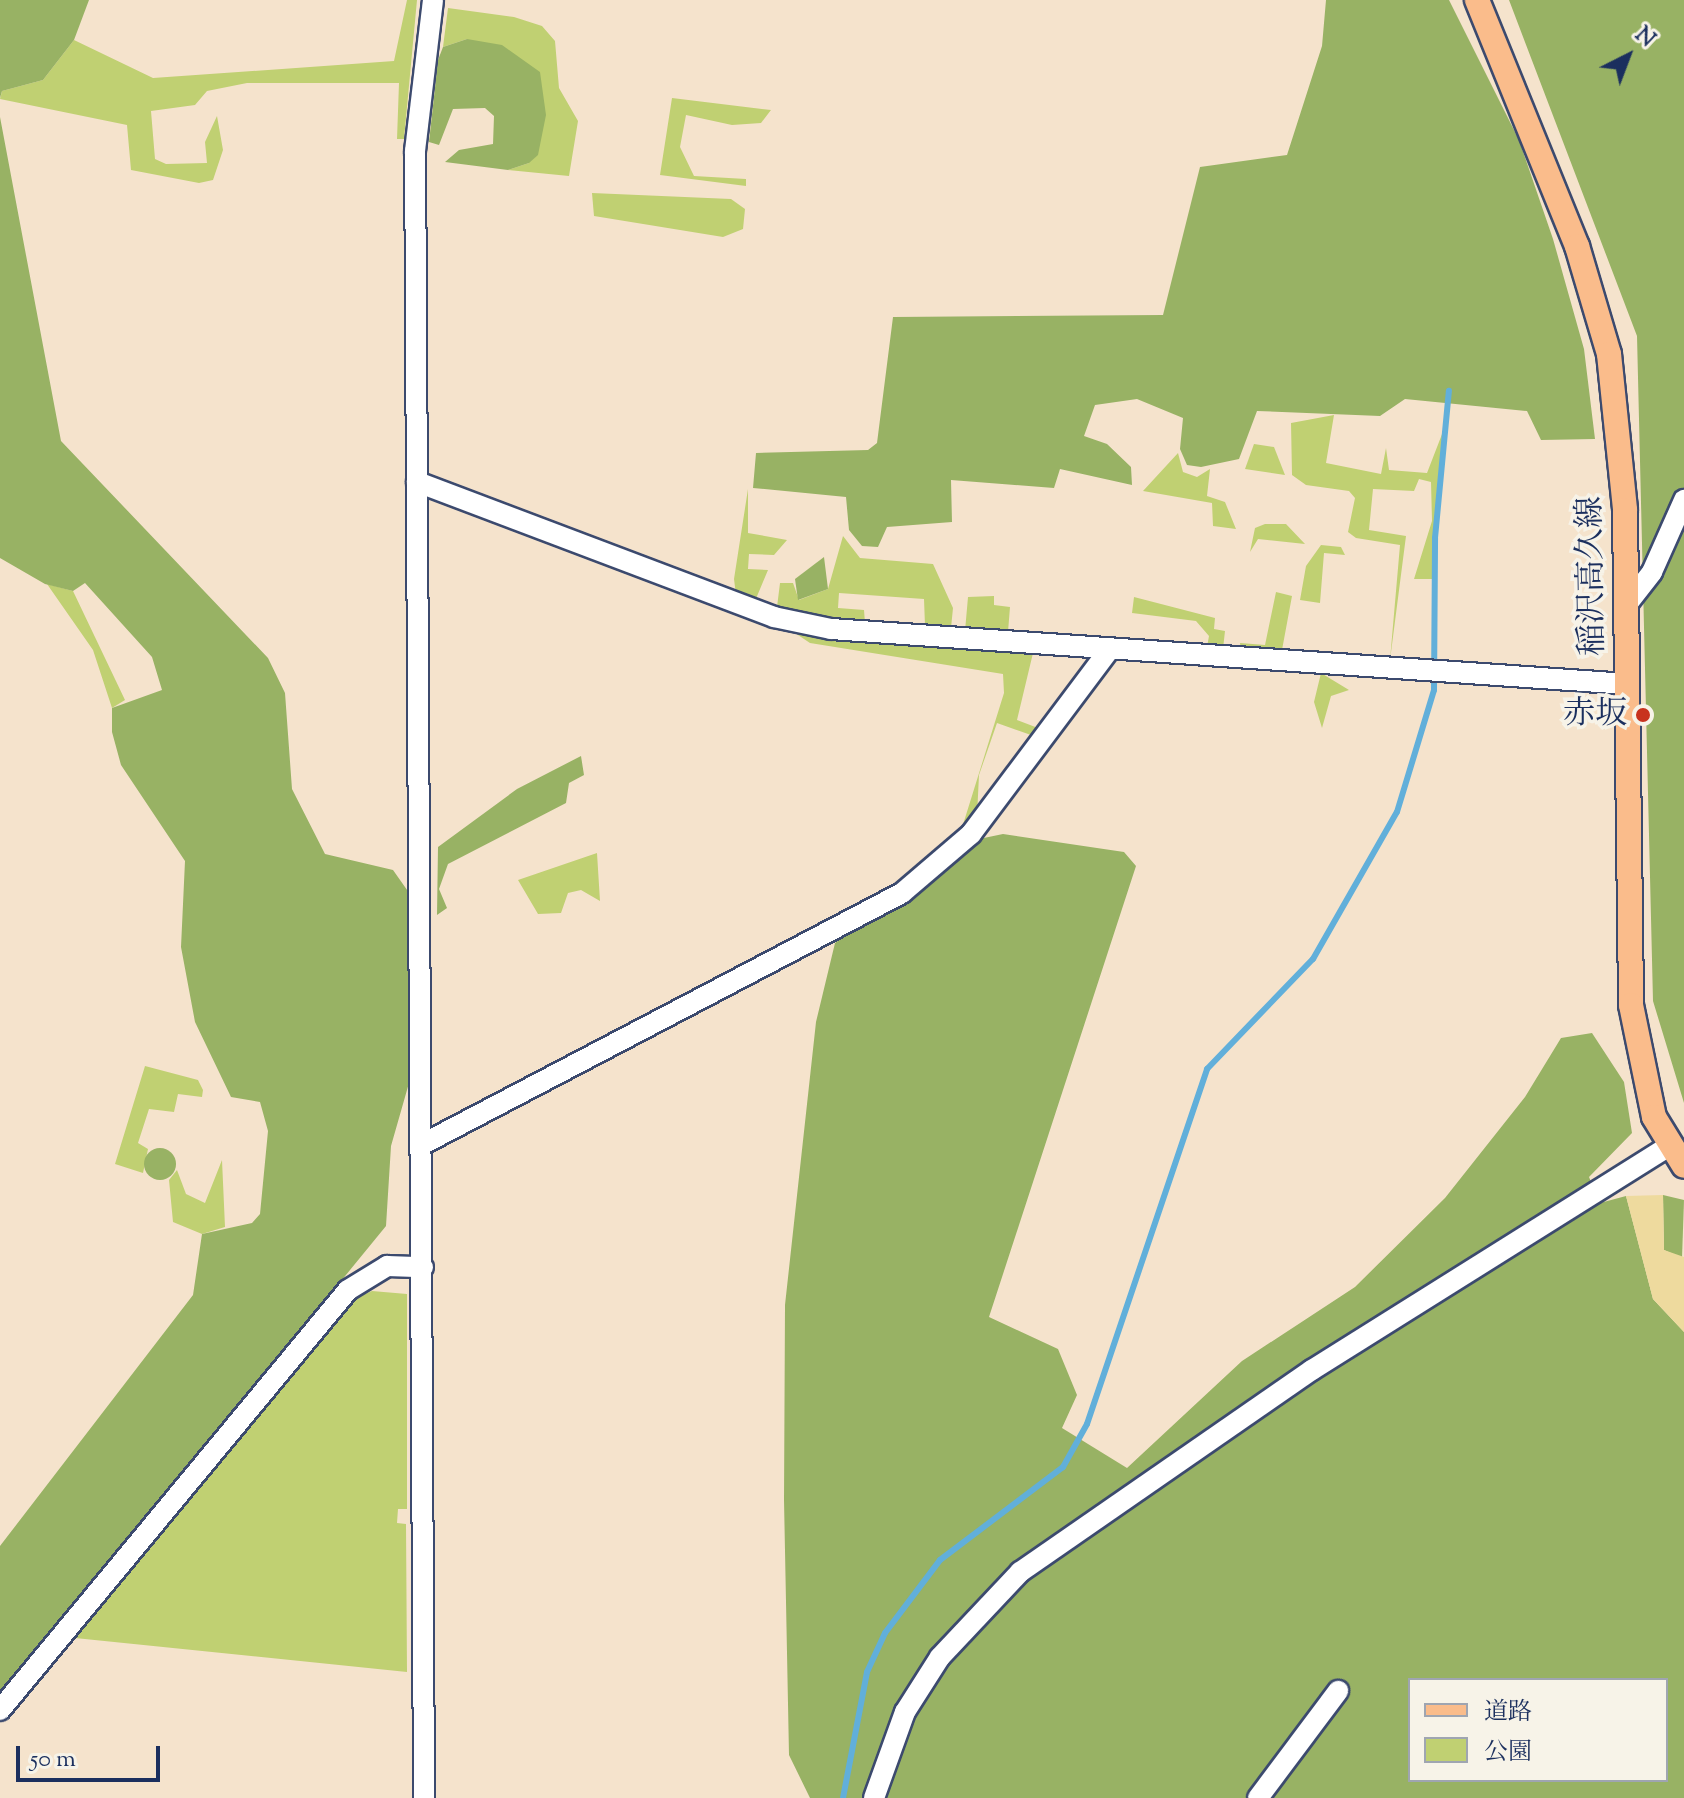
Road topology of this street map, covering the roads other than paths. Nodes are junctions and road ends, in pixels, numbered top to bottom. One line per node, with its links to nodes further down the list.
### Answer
1 (433, 0): 3 (street)
2 (1477, 0): 5 (main road, 稲沢高久線)
3 (417, 482): 6 (street); 8 (street)
4 (1684, 500): 5 (street)
5 (1628, 603): 7 (main road, 稲沢高久線)
6 (1109, 650): 7 (street); 8 (street)
7 (1627, 684): 9 (main road, 稲沢高久線)
8 (423, 1144): 10 (street)
9 (1676, 1156): 14 (street)
10 (423, 1267): 12 (street); 13 (street)
11 (1338, 1691): 15 (street)
12 (0, 1710)
13 (424, 1798)
14 (874, 1798)
15 (1258, 1798)

